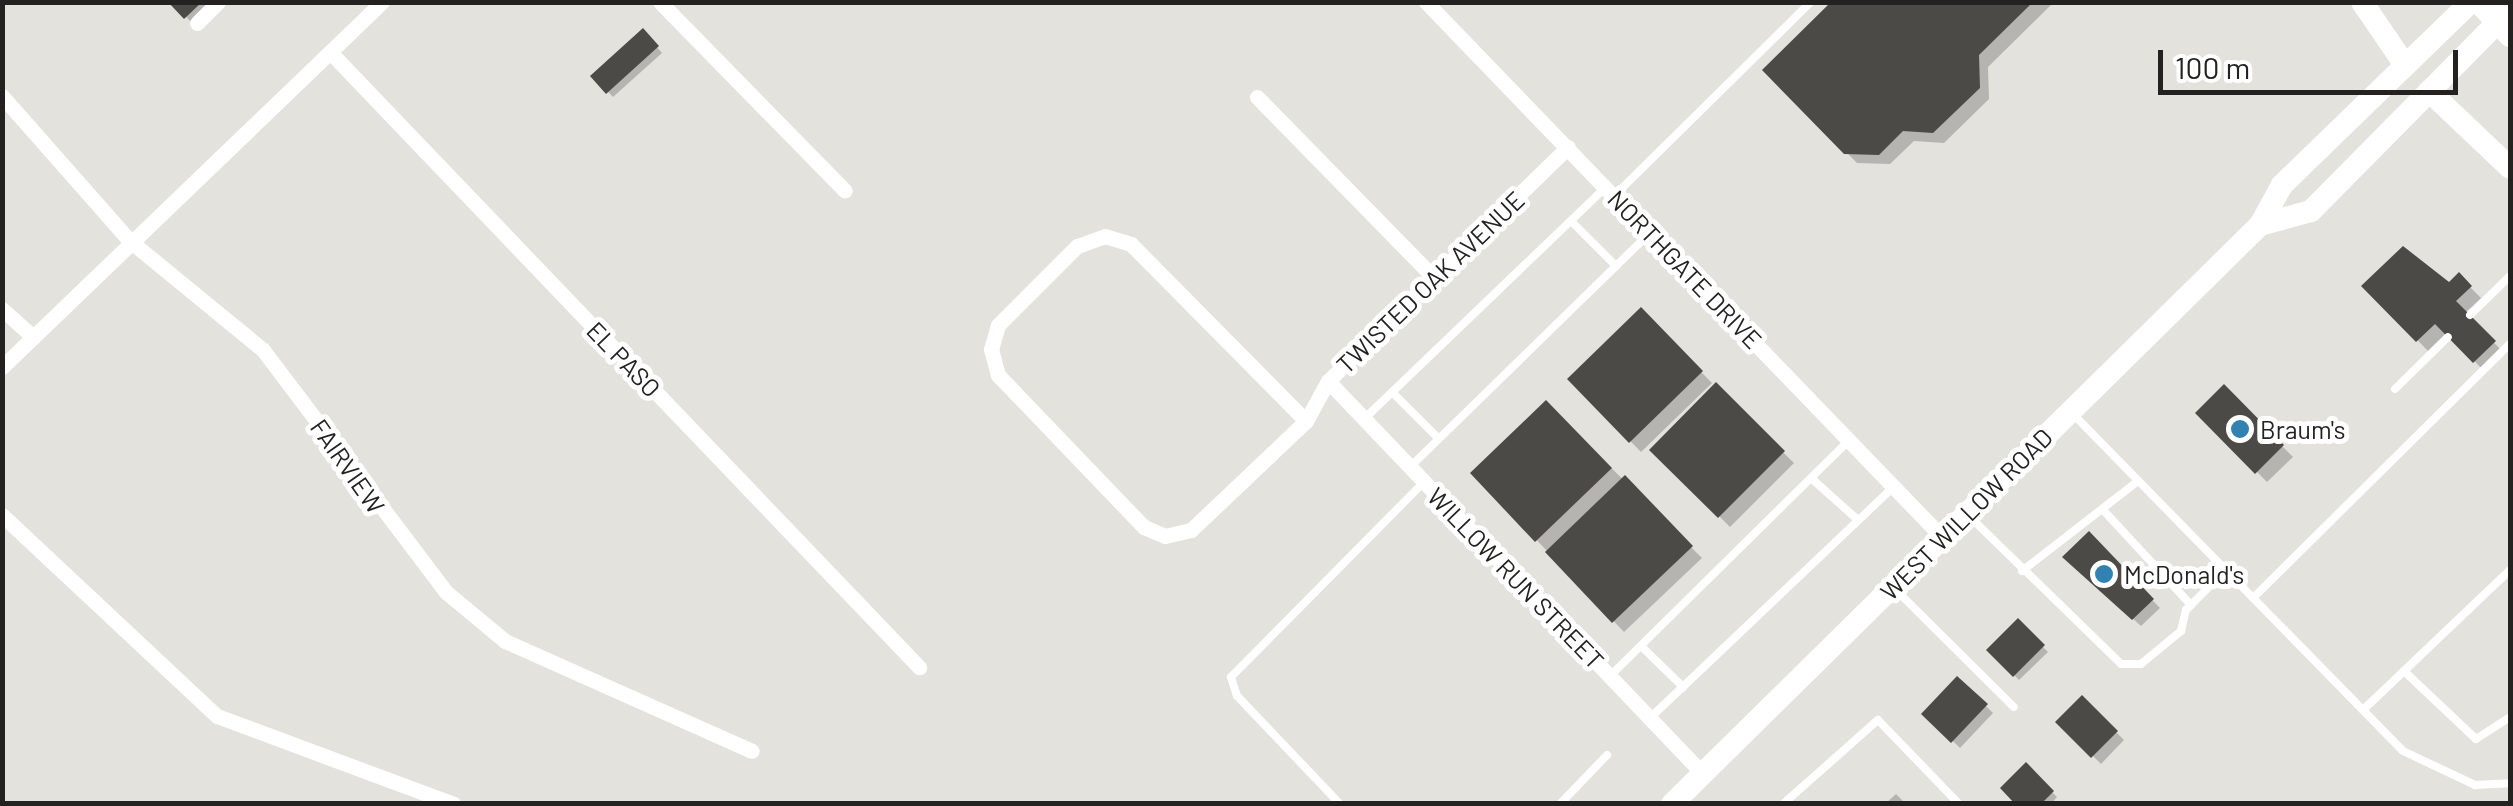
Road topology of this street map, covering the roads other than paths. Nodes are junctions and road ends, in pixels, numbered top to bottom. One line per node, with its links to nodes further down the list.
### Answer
1 (218, 2): 9 (street)
2 (382, 2): 11 (street)
3 (660, 2): 18 (street)
4 (1426, 2): 16 (street, NORTHGATE DRIVE)
5 (1812, 2): 19 (lane)
6 (2362, 2): 12 (main road)
7 (2471, 2): 12 (main road, WEST WILLOW ROAD)
8 (2480, 2): 10 (main road)
9 (197, 22)
10 (2507, 22): 13 (main road)
11 (330, 52): 23 (street); 58 (street, EL PASO)
12 (2405, 65): 21 (main road, WEST WILLOW ROAD)
13 (2429, 91): 17 (main road); 21 (main road)
14 (2, 96): 23 (street, FAIRVIEW)
15 (1258, 97): 26 (street)
16 (1568, 147): 19 (street, NORTHGATE DRIVE); 26 (street, TWISTED OAK AVENUE)
17 (2510, 168)
18 (845, 191)
19 (1610, 191): 20 (lane); 22 (street, NORTHGATE DRIVE)
20 (1570, 221): 24 (lane); 35 (lane)
21 (2260, 224): 36 (main road, WEST WILLOW ROAD)
22 (1650, 233): 24 (lane); 40 (street, NORTHGATE DRIVE)
23 (130, 240): 29 (street); 66 (street, FAIRVIEW)
24 (1616, 266): 39 (lane)
25 (2510, 276): 28 (lane)
26 (1434, 278): 33 (street, TWISTED OAK AVENUE)
27 (2, 310): 29 (street)
28 (2470, 315)
29 (33, 337): 32 (street)
30 (2448, 338): 34 (lane)
31 (2510, 344): 55 (lane)
32 (2, 367)
33 (1328, 382): 37 (street, WILLOW RUN STREET); 38 (street, TWISTED OAK AVENUE)
34 (2395, 389)
35 (1392, 392): 37 (lane); 39 (lane)
36 (2070, 411): 43 (lane); 47 (main road, WEST WILLOW ROAD)
37 (1364, 419): 41 (street, WILLOW RUN STREET)
38 (1306, 421): 38 (street, TWISTED OAK AVENUE)
39 (1439, 439): 41 (lane)
40 (1849, 440): 42 (lane); 45 (street, NORTHGATE DRIVE)
41 (1410, 467): 44 (street, WILLOW RUN STREET)
42 (1811, 478): 49 (lane); 57 (lane)
43 (2138, 481): 46 (lane); 51 (lane)
44 (1424, 482): 60 (street, WILLOW RUN STREET); 71 (lane)
45 (1893, 486): 49 (lane); 50 (street, NORTHGATE DRIVE)
46 (2105, 512): 53 (lane); 56 (lane)
47 (1966, 513): 50 (main road, WEST WILLOW ROAD); 53 (lane)
48 (2, 515): 70 (street)
49 (1858, 520): 61 (lane)
50 (1942, 537): 54 (main road, WEST WILLOW ROAD)
51 (2226, 570): 55 (lane); 56 (lane)
52 (2510, 570): 59 (lane)
53 (2022, 572): 56 (lane)
54 (1892, 586): 62 (lane); 68 (main road, WEST WILLOW ROAD)
55 (2253, 598): 63 (lane)
56 (2192, 605)
57 (1641, 646): 60 (lane); 61 (lane)
58 (920, 667)
59 (2404, 671): 63 (lane); 64 (lane)
60 (1610, 676): 65 (street, WILLOW RUN STREET)
61 (1683, 687): 65 (lane)
62 (2014, 707)
63 (2363, 710): 69 (lane)
64 (2510, 717)
65 (1650, 718): 68 (street, WILLOW RUN STREET)
66 (752, 752)
67 (1608, 755): 72 (lane)
68 (1703, 774): 73 (main road, WEST WILLOW ROAD)
69 (2510, 783)
70 (453, 804)
71 (1340, 804)
72 (1560, 804)
73 (1672, 804)
74 (1783, 804): 75 (lane)
75 (1959, 804)

